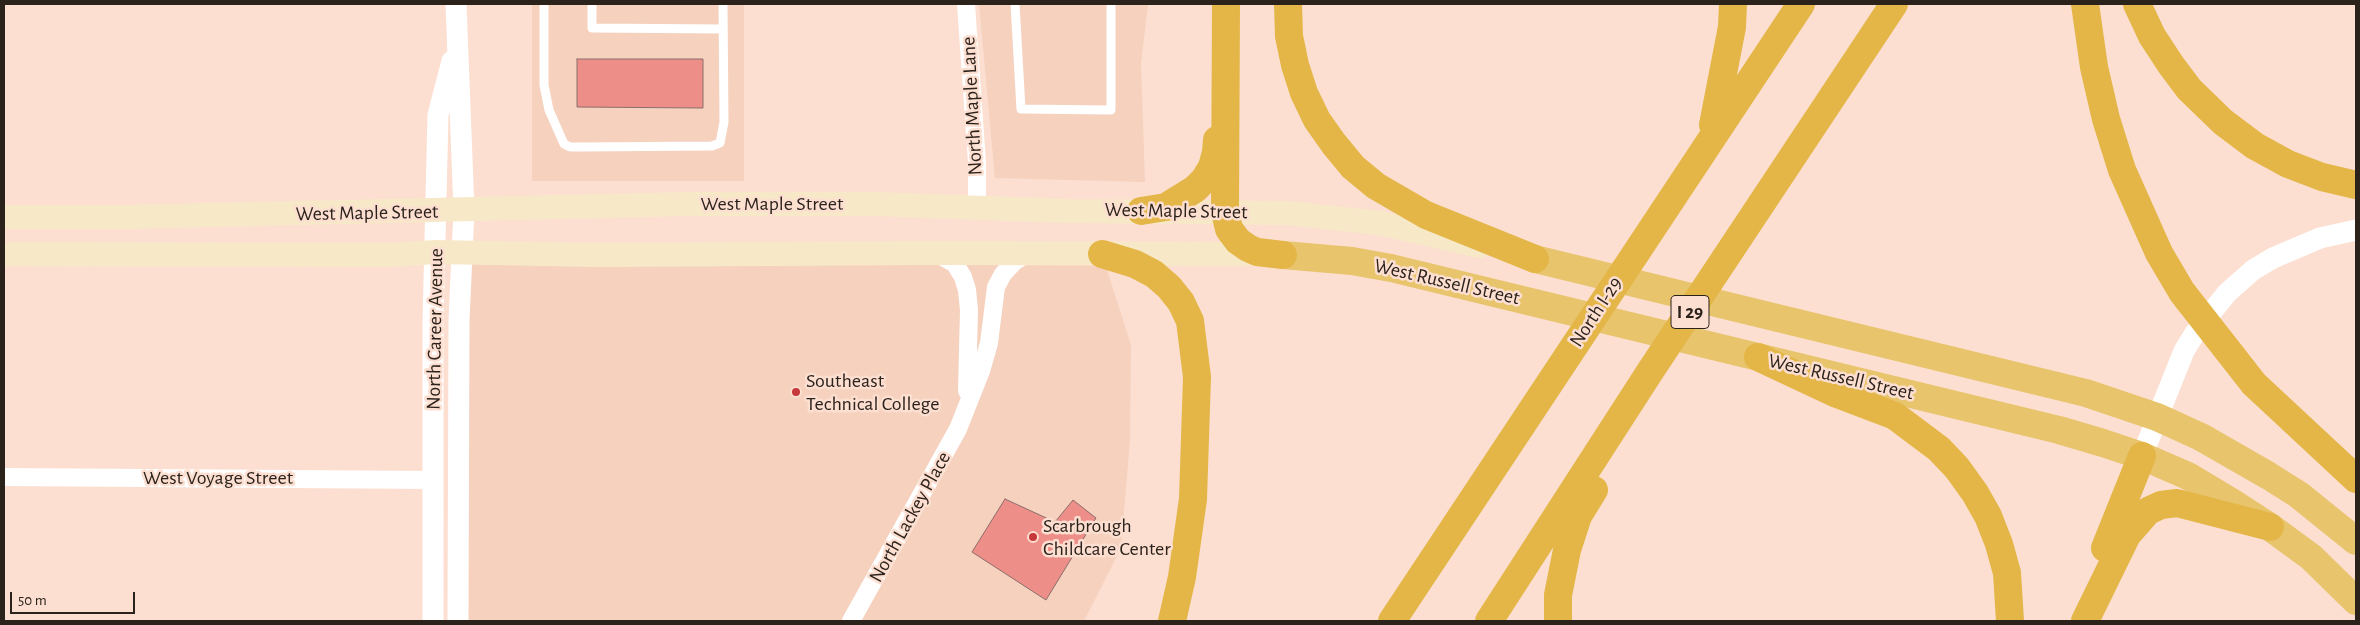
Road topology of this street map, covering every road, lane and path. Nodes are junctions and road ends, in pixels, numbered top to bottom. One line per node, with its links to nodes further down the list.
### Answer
1 (456, 4): 16 (street, North Career Avenue)
2 (544, 4): 15 (lane)
3 (592, 4): 15 (lane)
4 (723, 4): 15 (lane)
5 (966, 4): 19 (street, North Maple Lane)
6 (1015, 4): 7 (lane)
7 (1111, 4)
8 (1226, 4): 21 (highway); 23 (highway)
9 (1288, 4): 33 (highway)
10 (1733, 4): 17 (highway)
11 (1802, 4): 17 (highway, North I-29)
12 (1894, 4): 35 (highway, I 29)
13 (2085, 4): 40 (highway)
14 (2137, 4): 18 (highway)
15 (723, 29)
16 (458, 39): 20 (street, North Career Avenue); 22 (street, North Career Avenue)
17 (1709, 140): 49 (highway, North I-29)
18 (2356, 186)
19 (977, 208): 20 (main road, West Maple Street); 21 (main road, West Maple Street)
20 (464, 210): 22 (main road, West Maple Street); 27 (street, North Career Avenue)
21 (1141, 210): 23 (main road, West Maple Street)
22 (436, 211): 24 (main road, West Maple Street); 26 (street, North Career Avenue)
23 (1226, 212): 32 (highway); 33 (main road, West Maple Street)
24 (4, 217)
25 (2356, 230): 37 (street)
26 (436, 252): 27 (main road, West Maple Street); 30 (main road, West Maple Street); 41 (street, North Career Avenue)
27 (462, 253): 28 (main road, West Maple Street); 46 (street, North Career Avenue)
28 (936, 253): 29 (main road, West Maple Street); 36 (street, North Lackey Place)
29 (1030, 253): 31 (main road, West Maple Street); 36 (street, North Lackey Place)
30 (4, 254)
31 (1102, 254): 32 (main road, West Maple Street); 48 (highway)
32 (1283, 255): 34 (highway, West Russell Street)
33 (1535, 259): 37 (highway, West Russell Street)
34 (1758, 358): 38 (highway, West Russell Street); 52 (highway)
35 (1652, 370): 50 (highway, I 29); 51 (highway)
36 (966, 411): 47 (street, North Lackey Place)
37 (2157, 417): 38 (street); 43 (highway, West Russell Street)
38 (2142, 456): 42 (highway, West Russell Street); 53 (highway)
39 (4, 477): 41 (street, West Voyage Street)
40 (2356, 479)
41 (433, 480): 45 (street, North Career Avenue)
42 (2270, 527): 44 (highway, West Russell Street); 54 (highway)
43 (2356, 541)
44 (2356, 601)
45 (433, 621)
46 (458, 621)
47 (851, 621)
48 (1172, 621)
49 (1392, 621)
50 (1489, 621)
51 (1558, 621)
52 (2010, 621)
53 (2076, 621)
54 (2085, 621)

